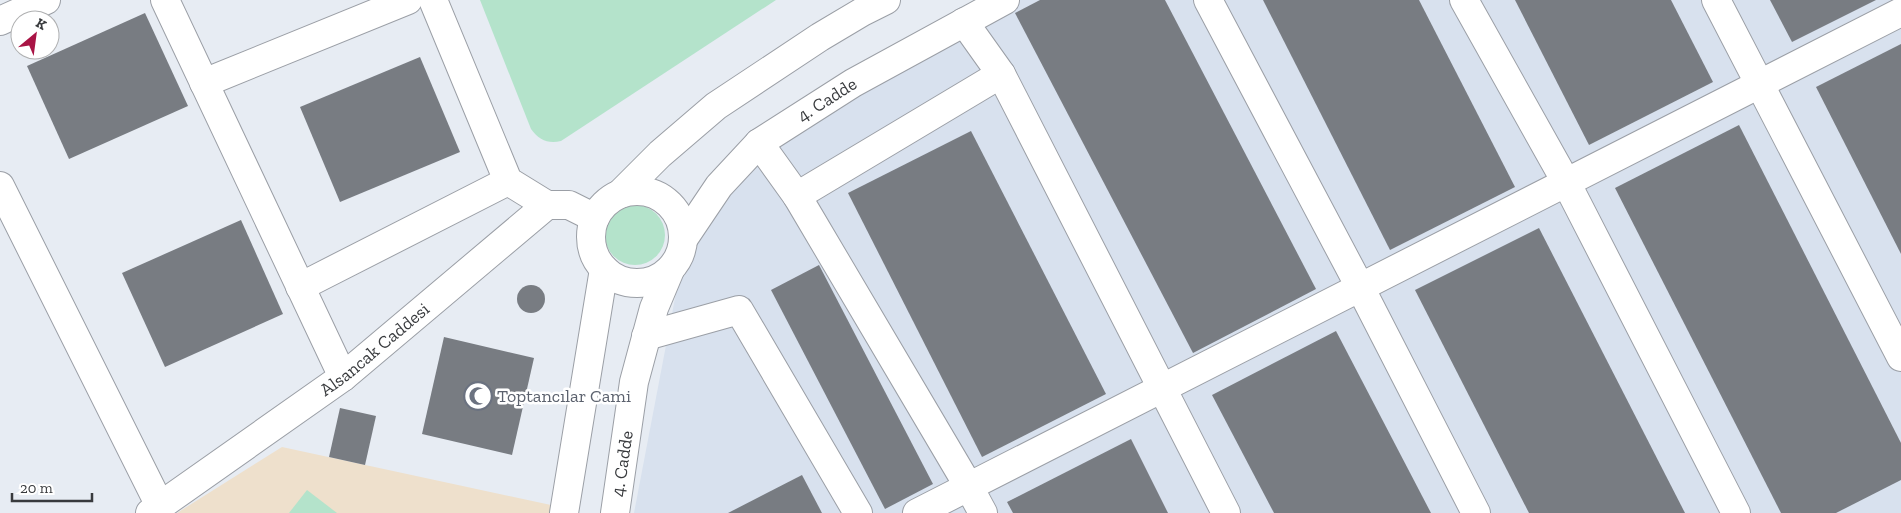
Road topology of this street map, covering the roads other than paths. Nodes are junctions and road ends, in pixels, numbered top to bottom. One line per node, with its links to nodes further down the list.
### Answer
1 (46, 0): 11 (street)
2 (165, 0): 14 (street)
3 (408, 0): 14 (street)
4 (432, 0): 17 (street)
5 (886, 0): 20 (street)
6 (1005, 0): 12 (street, 4. Cadde)
7 (1208, 0): 27 (street)
8 (1464, 0): 18 (street)
9 (1716, 0): 15 (street)
10 (1901, 12): 15 (street)
11 (0, 21)
12 (964, 22): 13 (street); 16 (street, 4. Cadde)
13 (1000, 74): 21 (street); 32 (street)
14 (204, 83): 28 (street)
15 (1760, 83): 18 (street); 30 (street)
16 (759, 143): 21 (street); 24 (street, 4. Cadde)
17 (508, 181): 22 (street); 28 (street)
18 (1566, 182): 27 (street); 42 (street)
19 (0, 186): 34 (street)
20 (620, 194): 23 (street); 24 (street)
21 (797, 196): 33 (street)
22 (546, 204): 23 (street); 31 (street, Alsancak Caddesi)
23 (595, 218): 25 (street)
24 (684, 238): 26 (street)
25 (604, 269): 26 (street); 35 (street)
26 (670, 270): 29 (street, 4. Cadde)
27 (1360, 287): 32 (street); 41 (street)
28 (300, 288): 31 (street)
29 (646, 336): 36 (street, 4. Cadde); 37 (street)
30 (1901, 357)
31 (342, 377): 34 (street, Alsancak Caddesi)
32 (1162, 388): 33 (street); 40 (street)
33 (969, 487): 38 (street); 39 (street)
34 (155, 510)
35 (564, 513)
36 (615, 513)
37 (858, 513)
38 (918, 513)
39 (982, 513)
40 (1226, 513)
41 (1476, 513)
42 (1736, 513)

